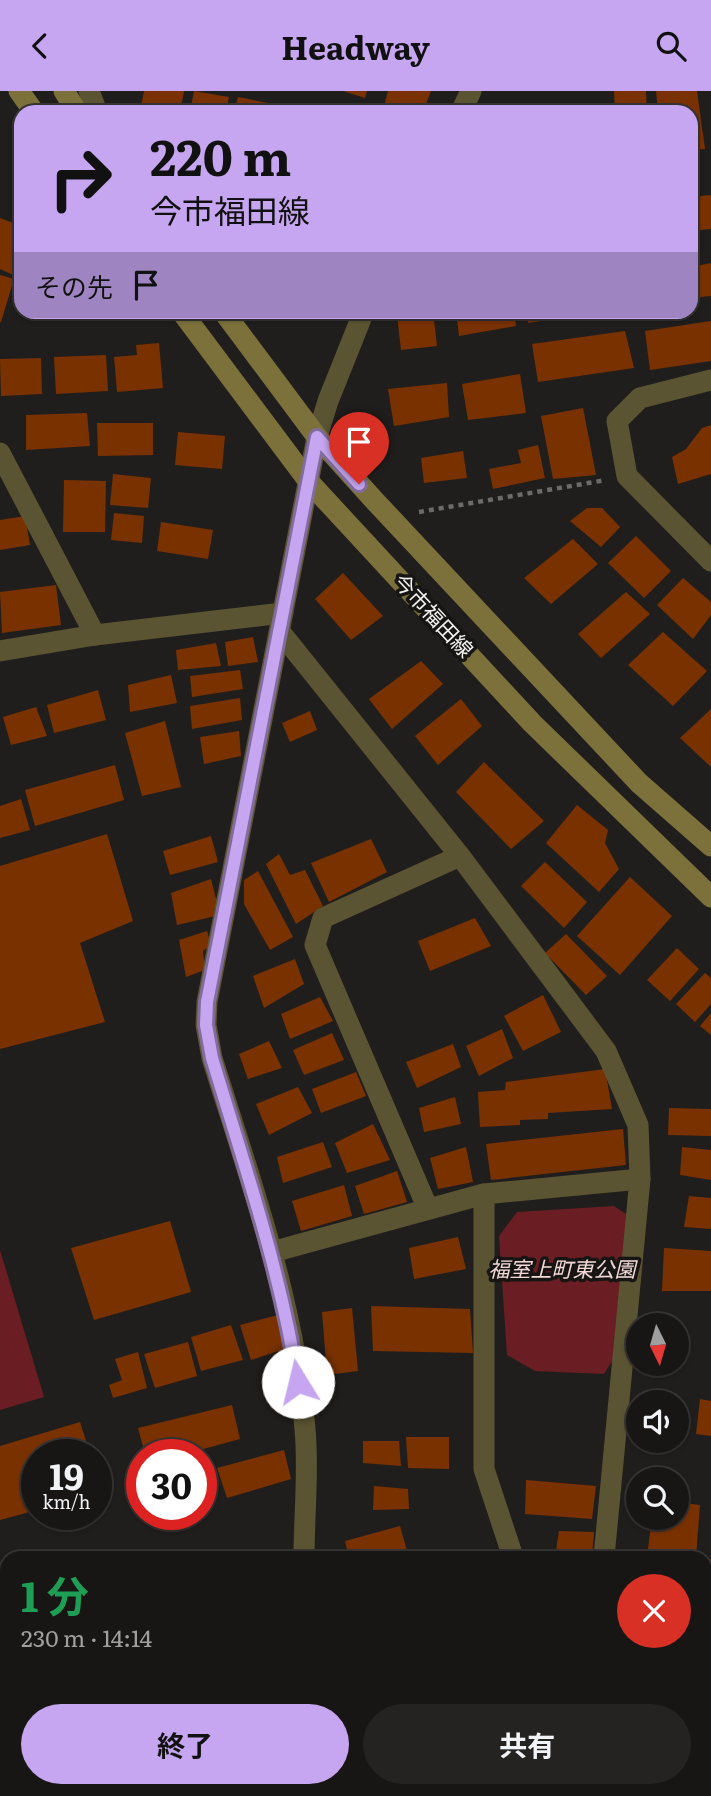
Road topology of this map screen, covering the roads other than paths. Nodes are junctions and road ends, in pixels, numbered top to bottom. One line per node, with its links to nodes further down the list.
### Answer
1 (187, 319): 7 (main road, 今市福田線)
2 (229, 319): 5 (main road, 今市福田線)
3 (361, 319): 5 (street)
4 (711, 380): 8 (street)
5 (317, 437): 7 (street); 13 (main road, 今市福田線)
6 (0, 453): 11 (street)
7 (309, 482): 10 (street); 15 (main road, 今市福田線)
8 (701, 541): 9 (street)
9 (711, 561)
10 (282, 623): 11 (street); 14 (street); 19 (street)
11 (96, 635): 12 (street)
12 (0, 651)
13 (711, 846)
14 (460, 856): 16 (street); 18 (street)
15 (711, 897)
16 (640, 1179): 17 (street); 22 (street)
17 (484, 1194): 18 (street); 21 (street)
18 (428, 1209): 19 (street)
19 (272, 1252): 20 (street)
20 (304, 1551)
21 (511, 1551)
22 (605, 1551)

